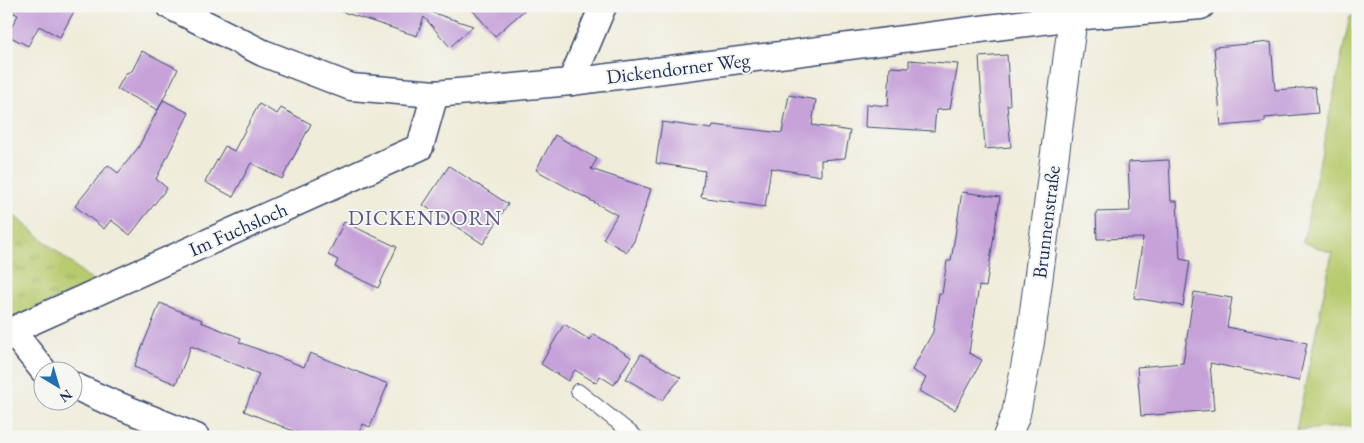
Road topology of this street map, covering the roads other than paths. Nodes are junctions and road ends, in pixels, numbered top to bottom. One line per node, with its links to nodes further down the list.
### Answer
1 (170, 6): 6 (street, Dickendorner Weg)
2 (603, 6): 5 (street)
3 (1201, 6): 4 (street, Dickendorner Weg)
4 (1074, 12): 5 (street, Dickendorner Weg); 13 (street, Brunnenstraße)
5 (571, 82): 6 (street, Dickendorner Weg)
6 (435, 94): 7 (street, Im Fuchsloch)
7 (9, 332): 8 (street)
8 (34, 360)
9 (82, 390): 11 (street)
10 (578, 391): 12 (lane)
11 (196, 437)
12 (636, 437)
13 (1008, 437)

